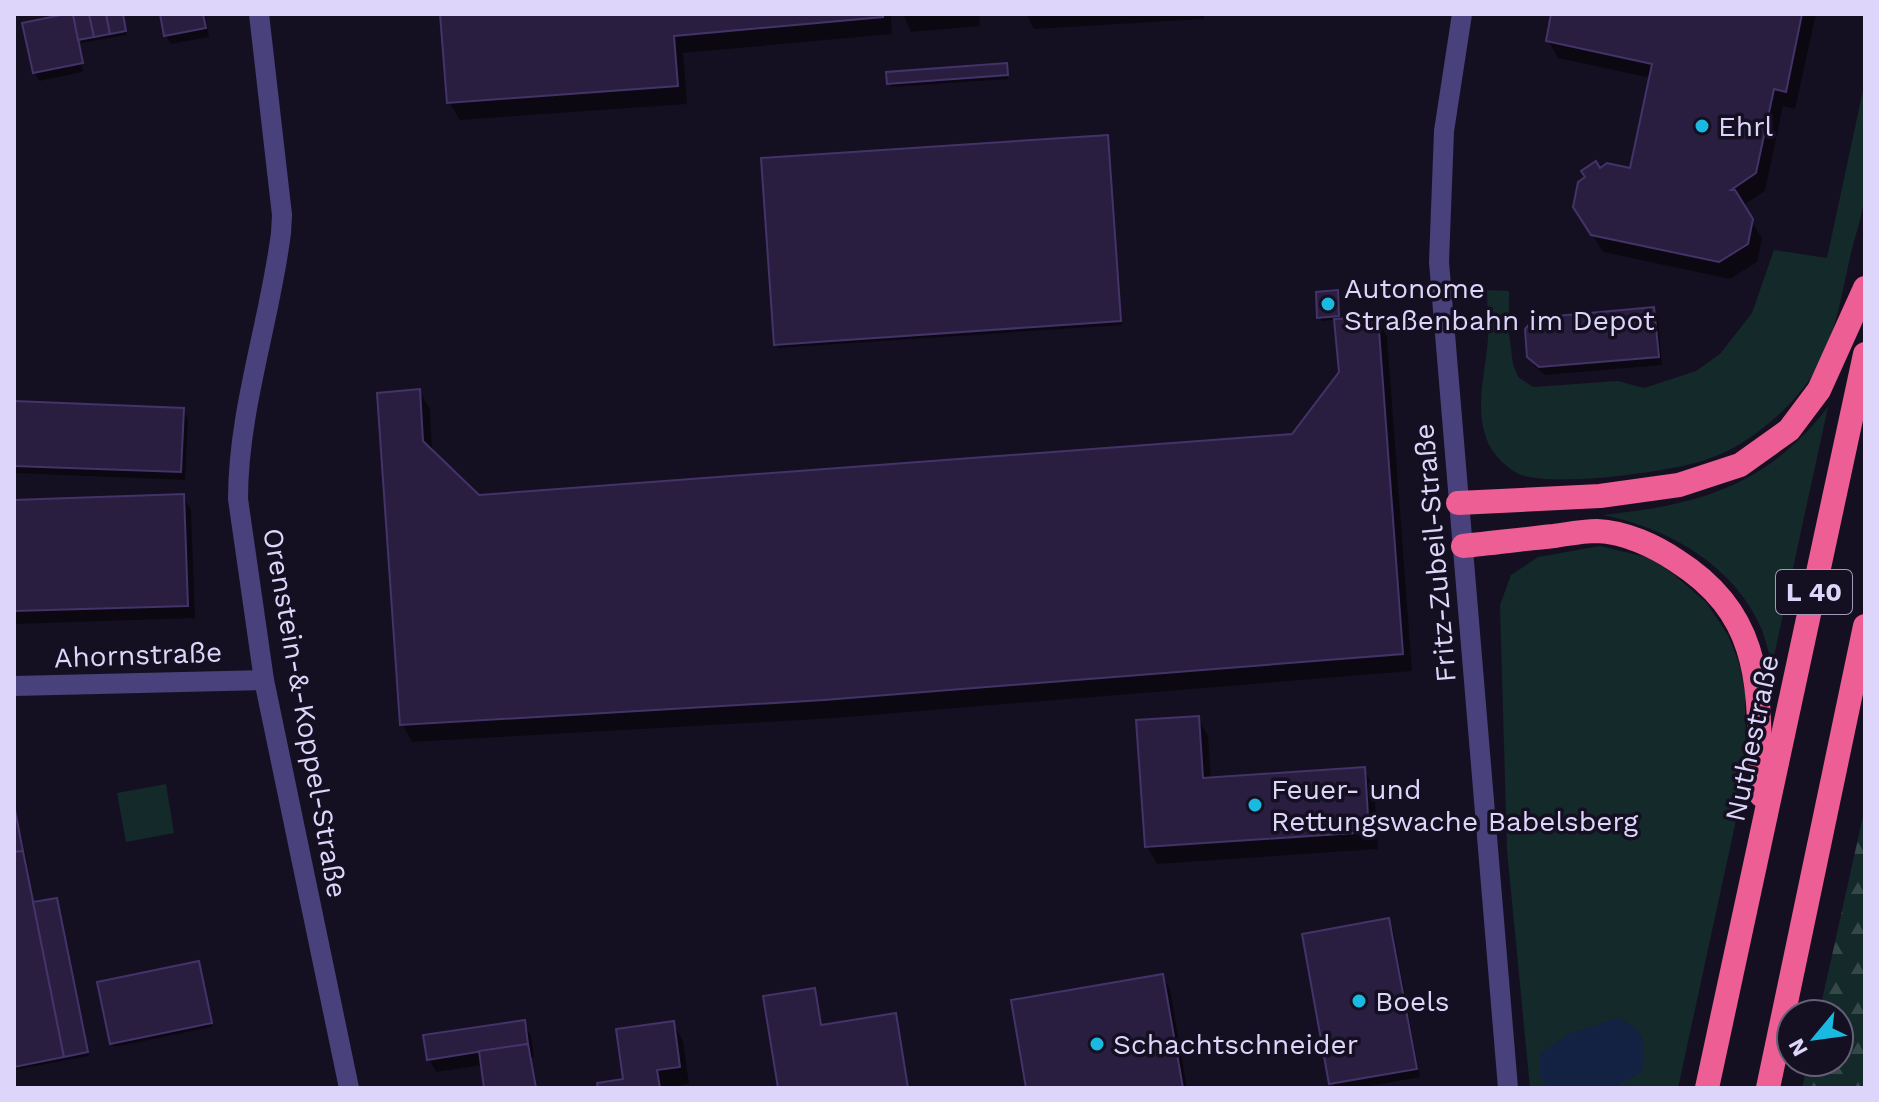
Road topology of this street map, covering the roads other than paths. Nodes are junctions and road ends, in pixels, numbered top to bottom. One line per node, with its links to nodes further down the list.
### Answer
1 (259, 14): 8 (street, Orenstein-&-Koppel-Straße)
2 (1462, 14): 5 (street, Fritz-Zubeil-Straße)
3 (1865, 288): 5 (highway)
4 (1865, 354): 12 (highway, Nuthestraße / L 40)
5 (1458, 503): 6 (street, Fritz-Zubeil-Straße)
6 (1463, 546): 12 (highway); 14 (street, Fritz-Zubeil-Straße)
7 (1865, 626): 11 (highway, L 40)
8 (264, 680): 10 (street, Ahornstraße); 13 (street, Orenstein-&-Koppel-Straße)
9 (1865, 683): 11 (highway)
10 (14, 686)
11 (1843, 733): 16 (highway, L 40)
12 (1763, 831): 15 (highway, Nuthestraße / L 40)
13 (349, 1088)
14 (1508, 1088)
15 (1707, 1088)
16 (1768, 1088)

